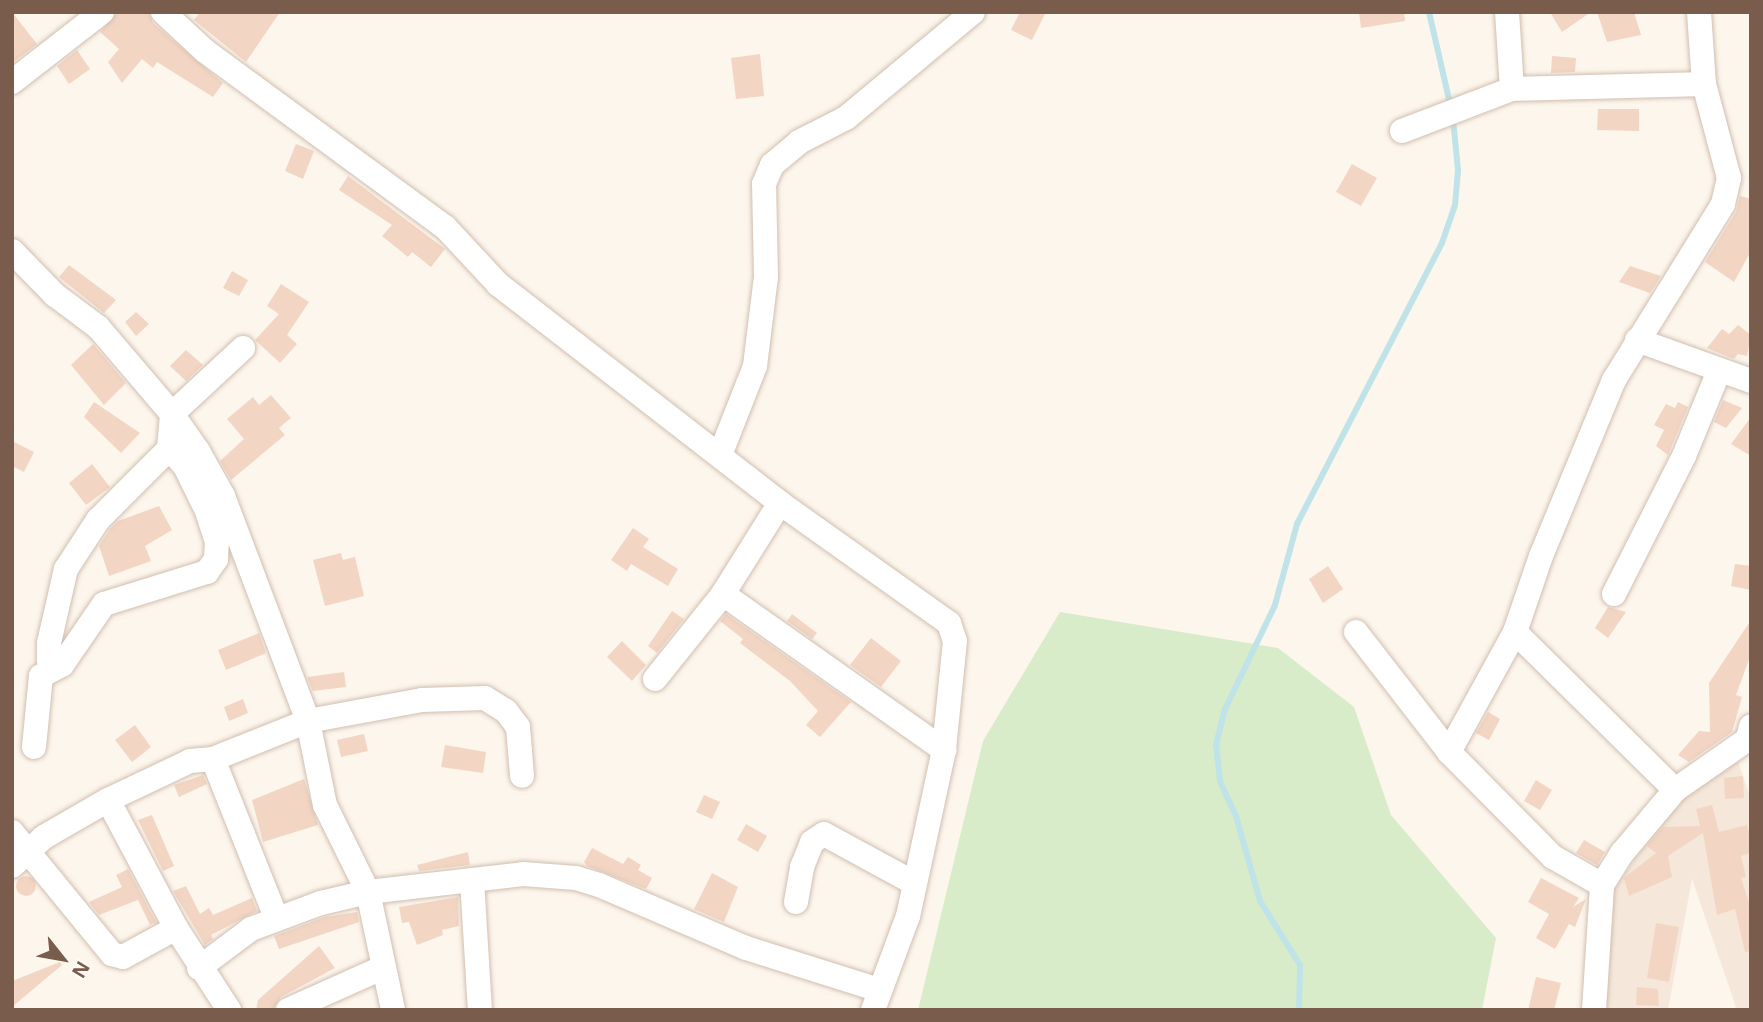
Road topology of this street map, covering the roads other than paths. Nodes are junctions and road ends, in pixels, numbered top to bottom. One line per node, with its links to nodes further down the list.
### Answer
1 (102, 12): 6 (street)
2 (163, 12): 17 (street)
3 (973, 12): 17 (street)
4 (1507, 12): 8 (street)
5 (1699, 12): 7 (street)
6 (13, 79)
7 (1704, 84): 8 (street); 11 (street)
8 (1512, 89): 9 (street)
9 (1402, 131)
10 (12, 251): 15 (street)
11 (1637, 340): 13 (street); 22 (street)
12 (243, 348): 15 (street)
13 (1719, 371): 14 (street); 20 (street)
14 (1751, 381)
15 (172, 414): 16 (street); 25 (street)
16 (169, 449): 23 (street); 23 (street)
17 (720, 455): 18 (street)
18 (780, 503): 19 (street); 28 (street)
19 (723, 594): 24 (street); 28 (street)
20 (1614, 594)
21 (1356, 632): 29 (street)
22 (1515, 632): 29 (street); 32 (street)
23 (54, 666): 27 (street)
24 (655, 679)
25 (308, 721): 30 (street); 31 (street); 39 (street)
26 (1750, 738): 32 (street)
27 (34, 747)
28 (944, 750): 37 (street)
29 (1450, 752): 38 (street)
30 (213, 759): 33 (street); 41 (street)
31 (522, 776)
32 (1675, 790): 38 (street)
33 (108, 800): 35 (street); 42 (street)
34 (12, 832): 35 (street)
35 (21, 858): 42 (street)
36 (472, 880): 39 (street); 45 (street); 49 (street)
37 (914, 883): 40 (street); 45 (street)
38 (1602, 885): 50 (street)
39 (368, 892): 41 (street); 43 (street)
40 (796, 902)
41 (276, 917): 44 (street)
42 (176, 928): 44 (street)
43 (384, 967): 47 (street); 48 (street)
44 (199, 968): 46 (street)
45 (876, 1000)
46 (229, 1010)
47 (288, 1010)
48 (393, 1010)
49 (480, 1010)
50 (1594, 1010)

